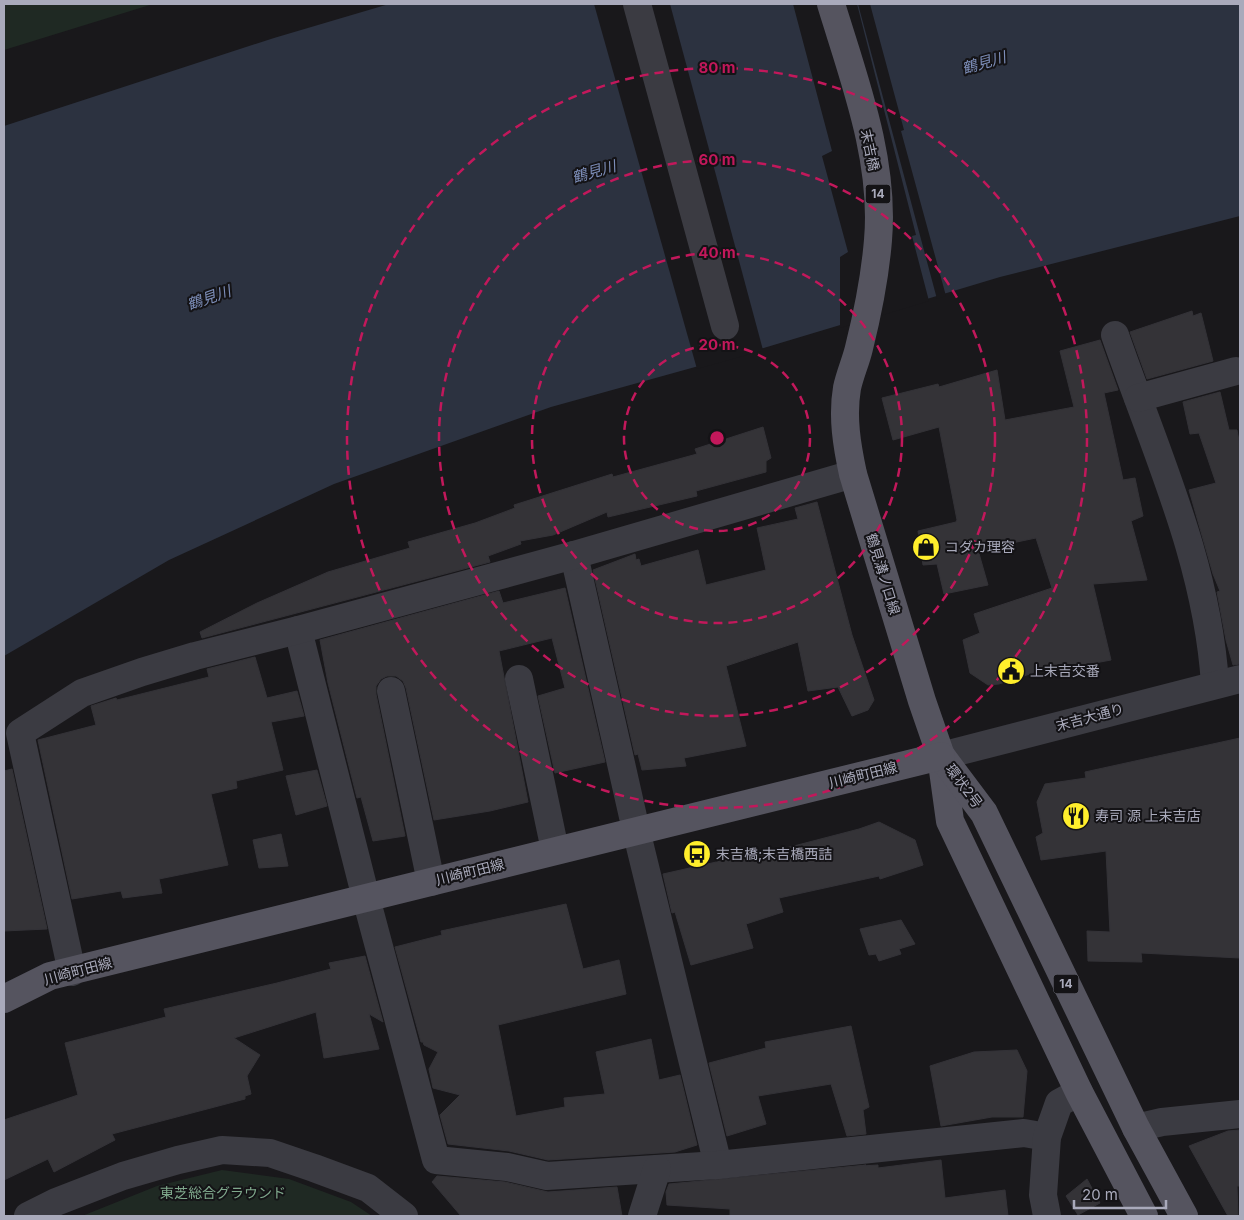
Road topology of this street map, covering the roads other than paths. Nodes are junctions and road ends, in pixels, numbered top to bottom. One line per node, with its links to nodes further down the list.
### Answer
1 (637, 4): 3 (street)
2 (831, 4): 6 (main road, 末吉橋 / 14)
3 (725, 326)
4 (1115, 335): 7 (street)
5 (1236, 371): 7 (street)
6 (847, 388): 8 (main road, 鶴見溝ノ口線 / 14)
7 (1138, 398): 12 (street)
8 (853, 474): 9 (street); 14 (main road, 鶴見溝ノ口線 / 14)
9 (574, 555): 10 (street); 15 (street)
10 (298, 630): 18 (street); 19 (street)
11 (519, 679): 16 (street)
12 (1228, 681): 14 (street, 末吉大通り)
13 (391, 691): 17 (street)
14 (941, 756): 15 (main road, 川崎町田線); 21 (main road, 環状2号 / 14); 23 (main road, 環状2号 / 14)
15 (636, 830): 16 (main road, 川崎町田線); 25 (street)
16 (555, 850): 17 (main road, 川崎町田線)
17 (431, 882): 18 (main road, 川崎町田線)
18 (366, 898): 19 (main road, 川崎町田線); 26 (street)
19 (72, 972): 20 (main road, 川崎町田線)
20 (4, 999)
21 (1079, 1092): 24 (street); 31 (main road, 環状2号 / 14)
22 (1240, 1114): 23 (street)
23 (1136, 1128): 32 (main road, 環状2号 / 14)
24 (1047, 1137): 25 (street); 30 (street)
25 (718, 1165): 26 (street)
26 (657, 1169): 29 (street)
27 (28, 1216): 28 (street)
28 (404, 1216)
29 (642, 1216)
30 (1047, 1216)
31 (1144, 1216)
32 (1184, 1216)

